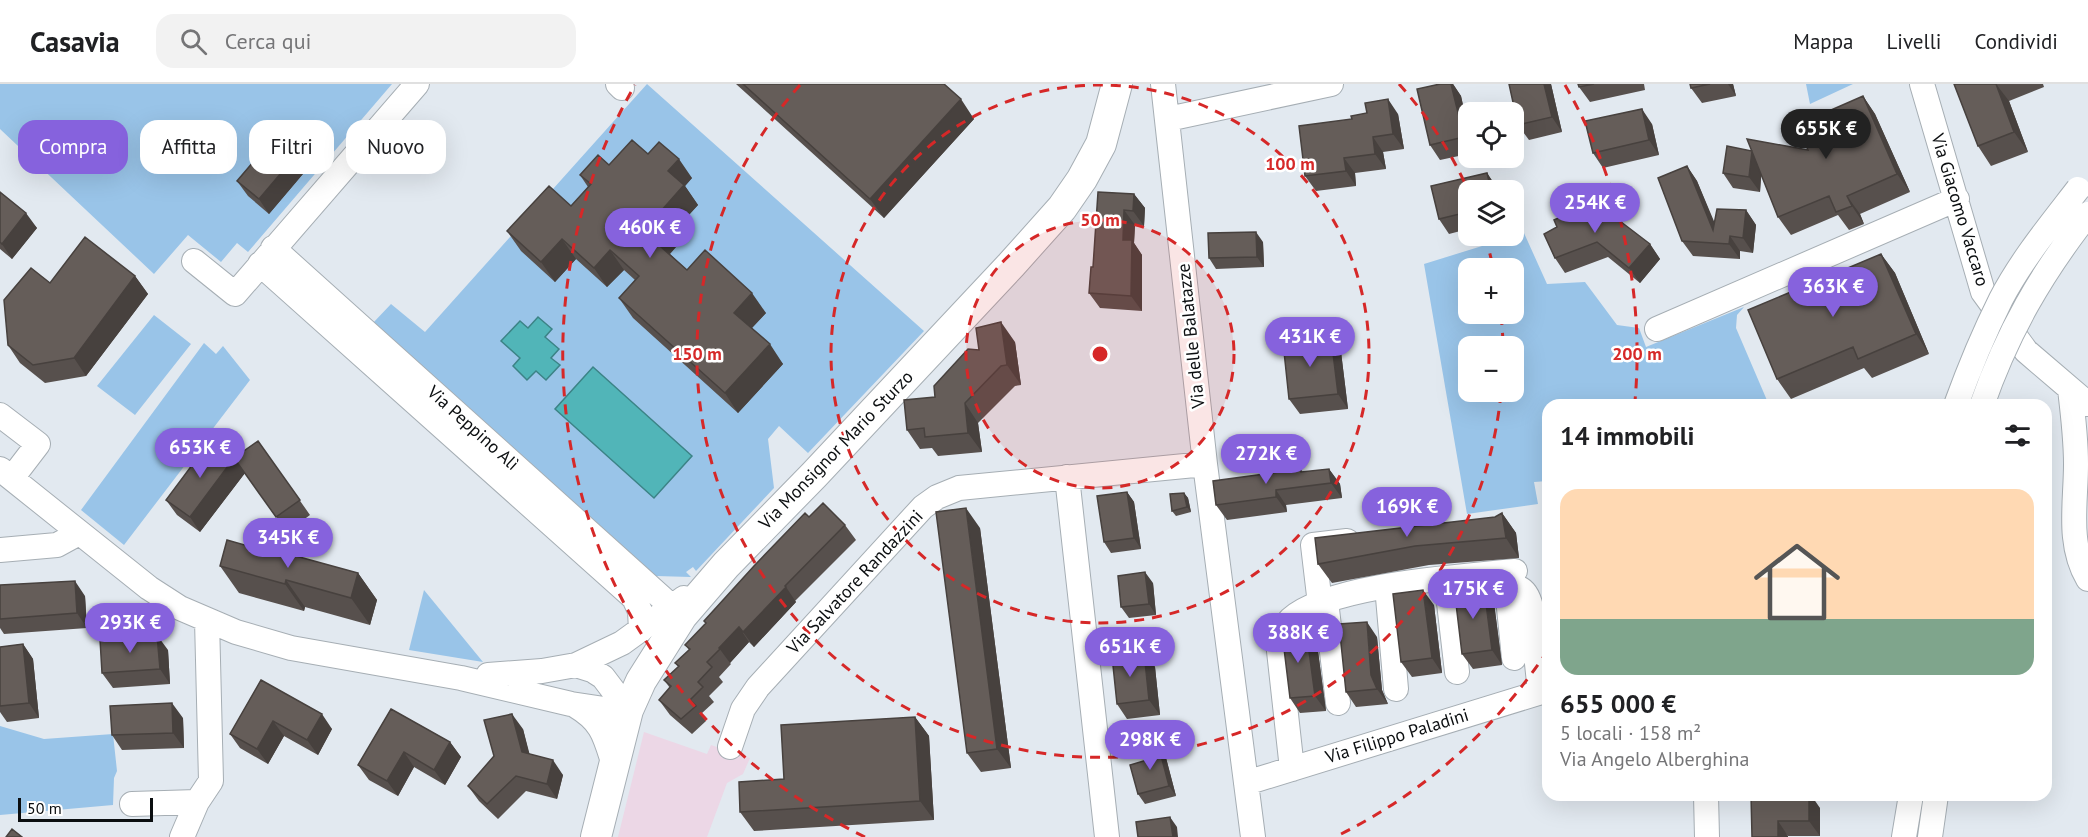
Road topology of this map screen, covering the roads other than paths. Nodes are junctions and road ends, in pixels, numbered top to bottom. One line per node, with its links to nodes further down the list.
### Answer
1 (417, 84): 10 (street)
2 (1163, 84): 6 (street, Via delle Balatazze)
3 (1331, 84): 6 (street)
4 (1922, 84): 8 (street, Via Giacomo Vaccaro)
5 (1117, 85): 28 (main road, Via Monsignor Mario Sturzo)
6 (1168, 119): 17 (street, Via delle Balatazze)
7 (2083, 184): 14 (street, bridge)
8 (1957, 199): 12 (street); 13 (street, Via Giacomo Vaccaro)
9 (2088, 214): 15 (street, bridge)
10 (266, 256): 11 (street); 28 (street, Via Peppino Alì); 30 (street, Via Peppino Alì)
11 (194, 261)
12 (1657, 330)
13 (2079, 397): 24 (street)
14 (1958, 399)
15 (1984, 399)
16 (0, 415): 18 (street)
17 (1205, 465): 19 (street, Via Salvatore Randazzini); 44 (street, Via delle Balatazze)
18 (6, 474): 20 (street)
19 (1067, 477): 41 (street, Via Salvatore Randazzini); 52 (street)
20 (79, 533): 22 (street); 29 (street)
21 (1370, 538): 27 (street)
22 (0, 550)
23 (1511, 579): 25 (street); 26 (street); 31 (street); 35 (street)
24 (2088, 579)
25 (1388, 594): 26 (street); 27 (street); 36 (street)
26 (1448, 594): 33 (street)
27 (1323, 602): 38 (street); 43 (street)
28 (677, 611): 30 (street); 40 (main road, Via Monsignor Mario Sturzo)
29 (207, 620): 34 (street); 48 (street)
30 (641, 630): 32 (street)
31 (1514, 658)
32 (576, 665): 34 (street); 40 (street)
33 (1456, 672)
34 (461, 678): 39 (street)
35 (1542, 678)
36 (1396, 690)
37 (1542, 692): 43 (street, Via Filippo Paladini)
38 (1338, 703)
39 (571, 704): 40 (street); 42 (street)
40 (628, 710): 42 (main road, Via Monsignor Mario Sturzo)
41 (730, 747)
42 (614, 765): 51 (main road, Via Monsignor Mario Sturzo)
43 (1292, 769): 44 (street, Via Filippo Paladini)
44 (1246, 783): 53 (street, Via delle Balatazze)
45 (1706, 801): 54 (street)
46 (1910, 801): 55 (street)
47 (1935, 801): 56 (street)
48 (197, 802): 49 (street); 50 (street)
49 (132, 804)
50 (182, 837)
51 (596, 837)
52 (1107, 837)
53 (1253, 837)
54 (1707, 837)
55 (1904, 837)
56 (1930, 837)

